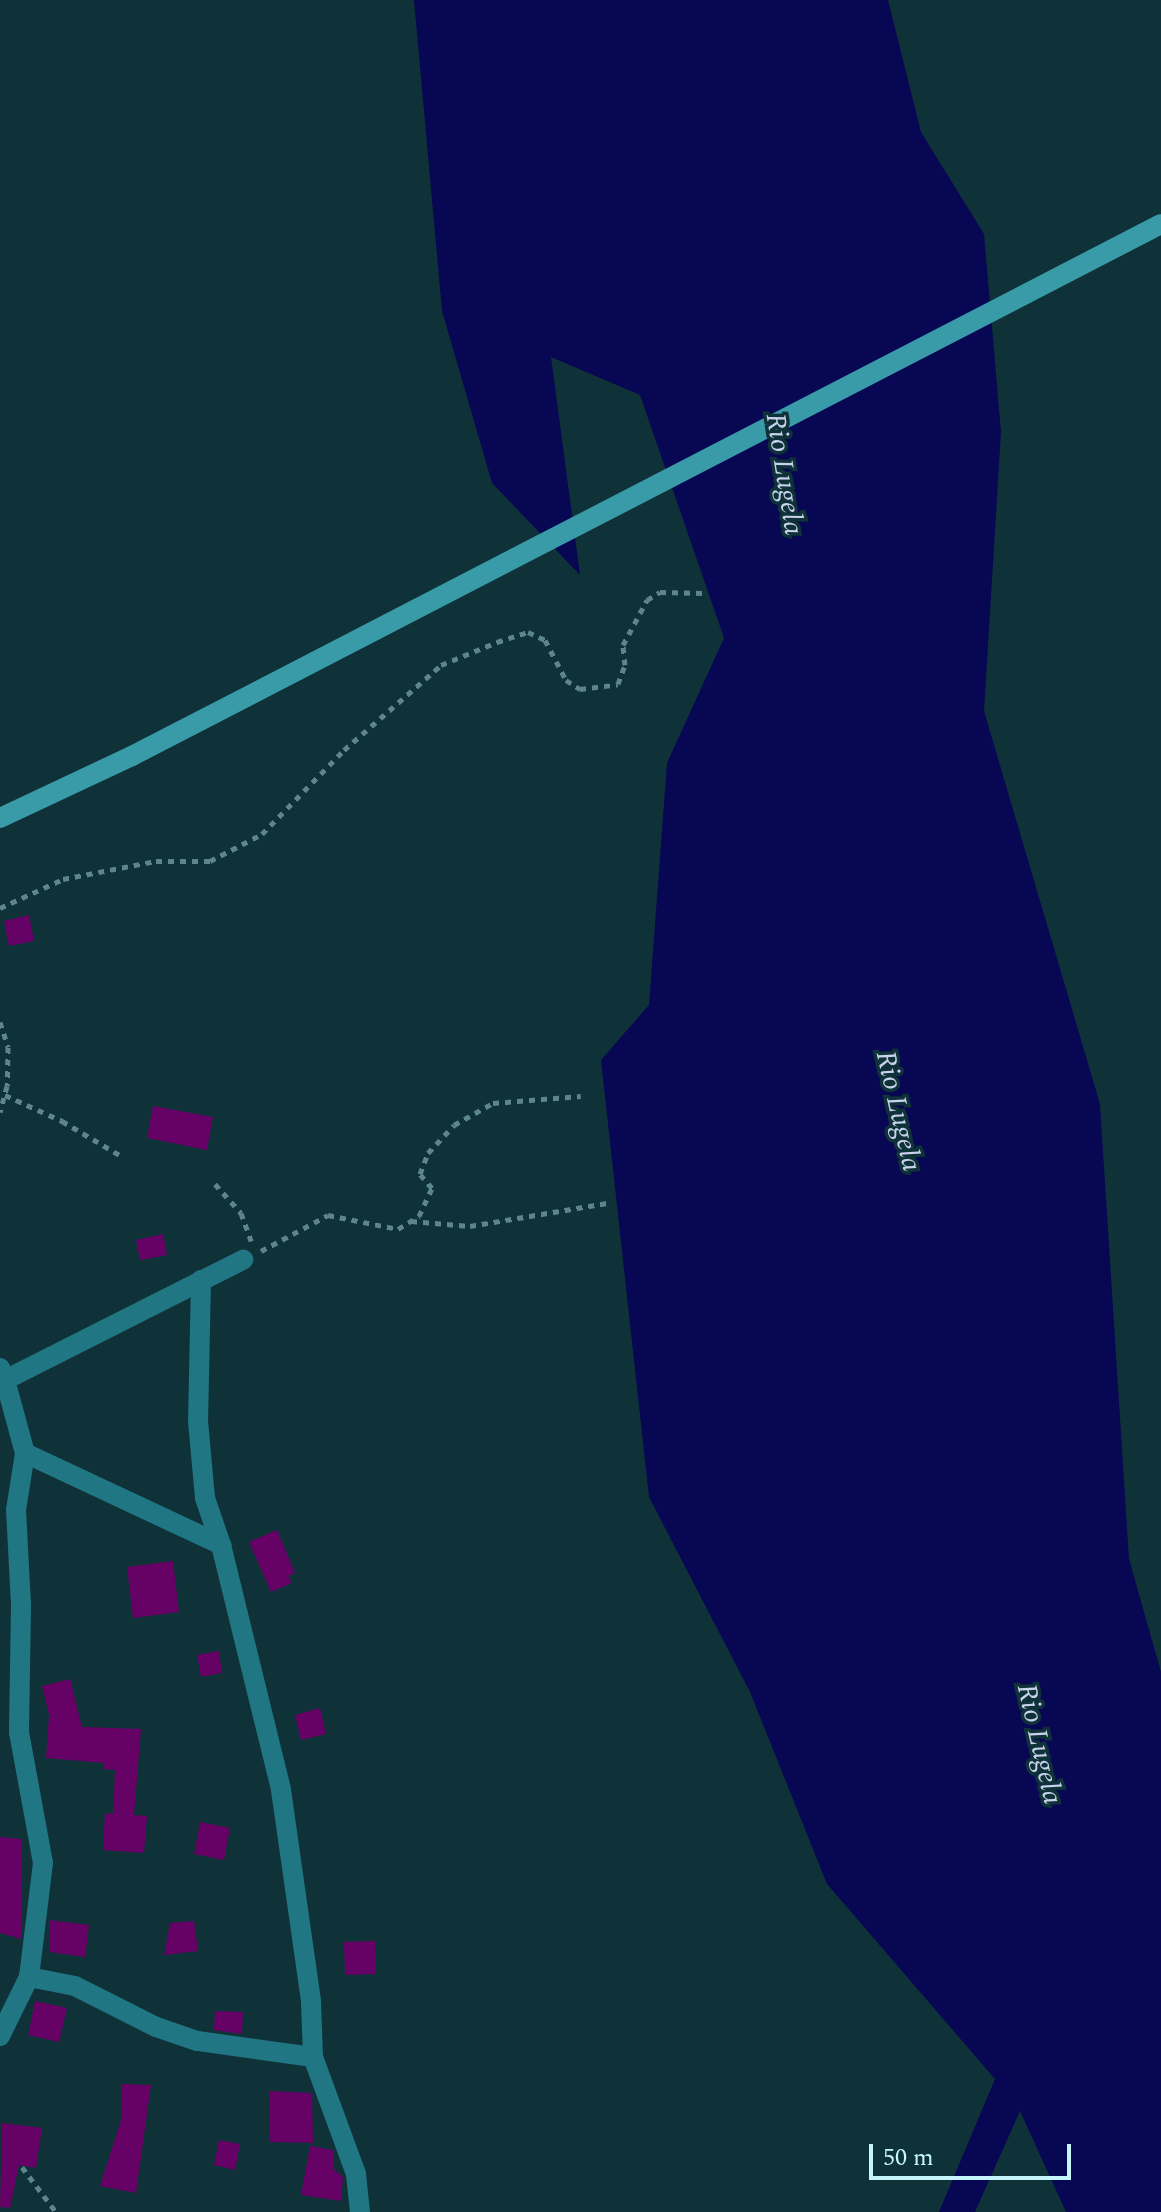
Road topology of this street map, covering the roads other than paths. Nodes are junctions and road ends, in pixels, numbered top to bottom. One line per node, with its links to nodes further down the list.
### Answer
1 (1161, 224): 2 (main road)
2 (0, 818)
3 (243, 1260): 4 (street)
4 (201, 1280): 5 (street); 7 (street)
5 (3, 1374): 6 (street)
6 (25, 1453): 7 (street); 8 (street)
7 (221, 1545): 10 (street)
8 (29, 1977): 9 (street); 10 (street)
9 (0, 2036)
10 (313, 2057): 11 (street)
11 (360, 2212)

